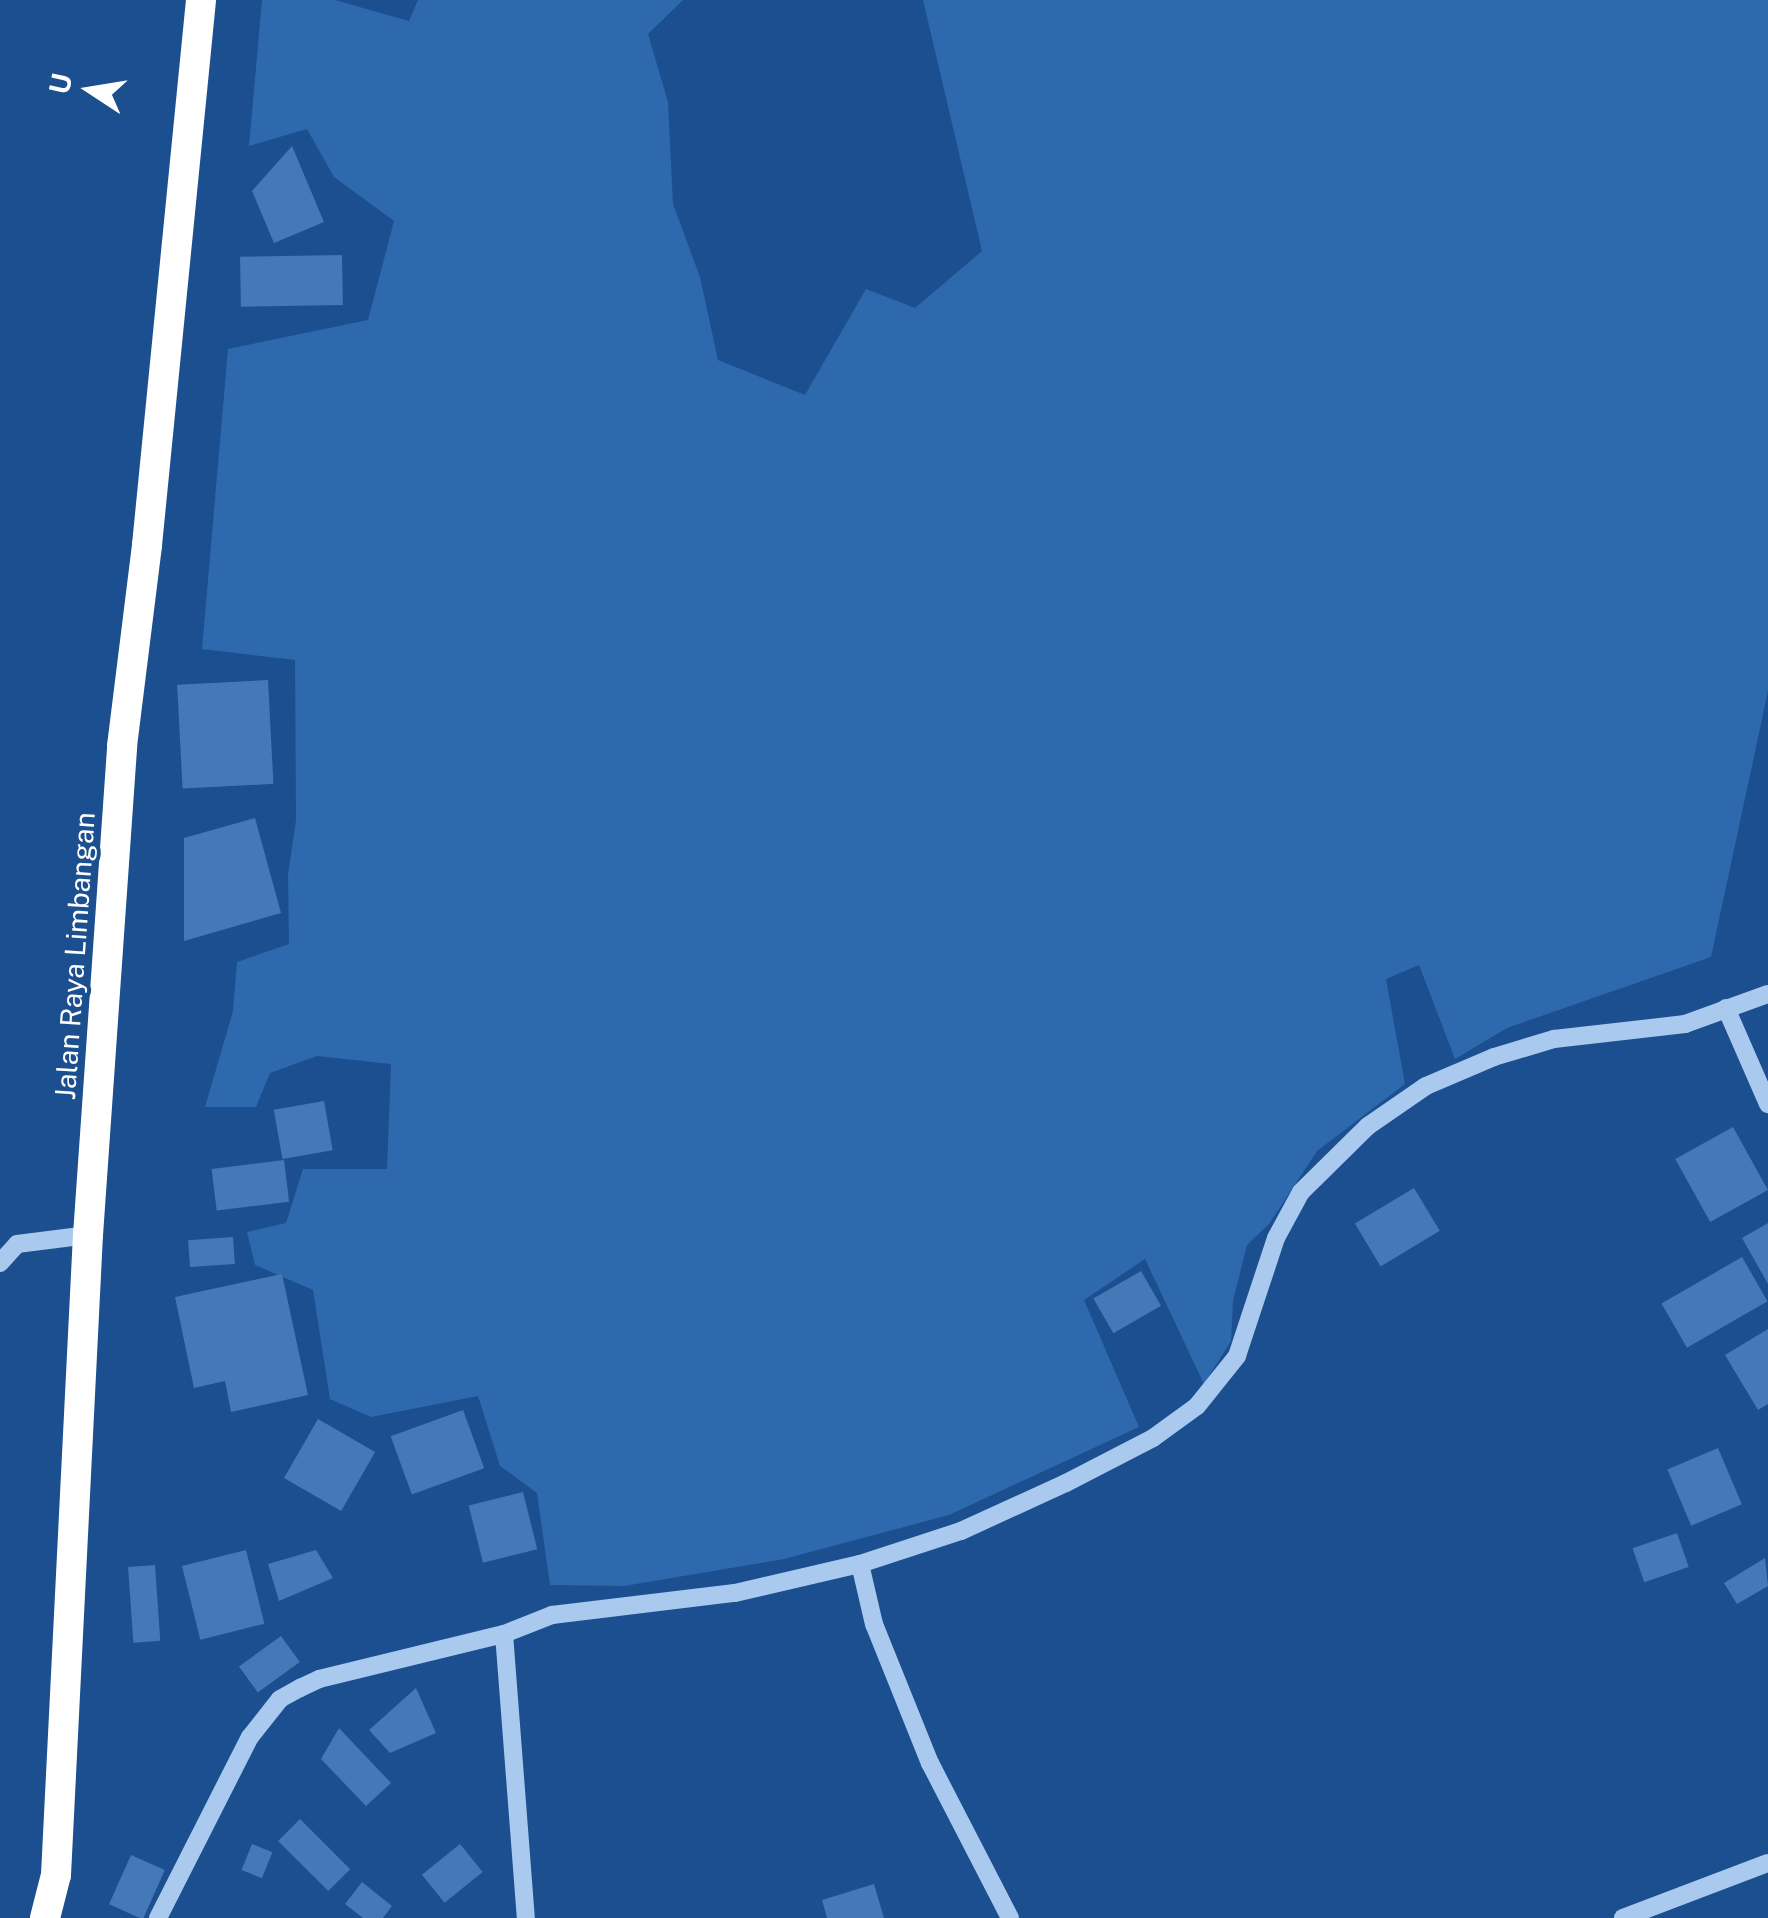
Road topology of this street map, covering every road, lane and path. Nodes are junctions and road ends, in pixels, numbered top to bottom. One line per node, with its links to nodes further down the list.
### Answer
1 (201, 0): 5 (highway, Jalan Raya Limbangan)
2 (1768, 994): 3 (street)
3 (1726, 1008): 4 (street); 7 (street)
4 (1768, 1104)
5 (88, 1235): 6 (street); 10 (highway, Jalan Raya Limbangan)
6 (0, 1263)
7 (860, 1570): 8 (street); 13 (street)
8 (504, 1634): 11 (street); 12 (street)
9 (1768, 1863): 14 (street)
10 (45, 1918)
11 (158, 1918)
12 (526, 1918)
13 (1010, 1918)
14 (1623, 1918)

